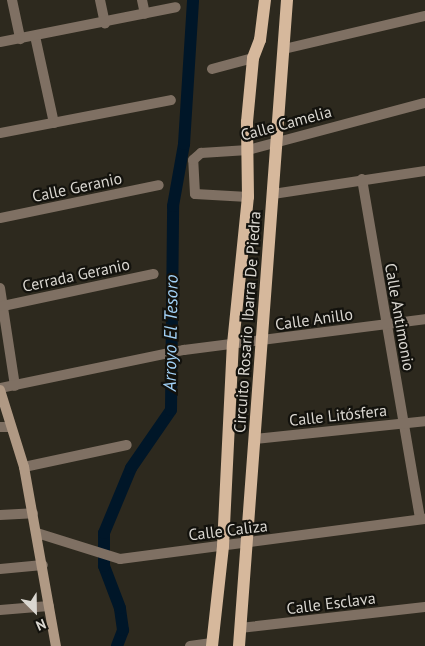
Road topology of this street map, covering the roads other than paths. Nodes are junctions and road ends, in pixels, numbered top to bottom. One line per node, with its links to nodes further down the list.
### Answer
1 (12, 0): 11 (street)
2 (100, 0): 9 (street)
3 (142, 0): 7 (street)
4 (265, 0): 14 (main road)
5 (288, 0): 13 (main road, Circuito Rosario Ibarra De Piedra)
6 (176, 7): 7 (street)
7 (146, 14): 9 (street)
8 (425, 16): 13 (street)
9 (105, 23): 10 (street)
10 (35, 36): 11 (street); 18 (street)
11 (20, 39): 12 (street)
12 (0, 42)
13 (284, 49): 20 (main road, Circuito Rosario Ibarra De Piedra)
14 (253, 58): 15 (street); 21 (main road)
15 (212, 69)
16 (171, 100): 18 (street)
17 (425, 103): 20 (street, Calle Camelia)
18 (54, 123): 19 (street)
19 (0, 133)
20 (276, 140): 21 (street, Calle Camelia); 25 (main road, Circuito Rosario Ibarra De Piedra)
21 (248, 150): 26 (main road); 26 (street, Calle Camelia)
22 (425, 171): 23 (street)
23 (362, 179): 25 (street); 32 (street, Calle Antimonio)
24 (160, 186): 27 (street, Calle Geranio)
25 (273, 194): 33 (main road, Circuito Rosario Ibarra De Piedra)
26 (248, 197): 34 (main road)
27 (0, 218)
28 (154, 274): 30 (street, Cerrada Geranio)
29 (0, 288): 30 (street)
30 (4, 306): 35 (street)
31 (425, 319): 32 (street, Calle Anillo)
32 (386, 324): 33 (street, Calle Anillo); 39 (street, Calle Antimonio)
33 (263, 341): 34 (street, Calle Anillo); 41 (main road, Circuito Rosario Ibarra De Piedra)
34 (233, 344): 35 (street, Calle Anillo); 49 (main road)
35 (15, 386): 36 (street, Calle Anillo)
36 (0, 389): 37 (street)
37 (2, 408): 40 (street)
38 (425, 421): 39 (street, Calle Litósfera)
39 (404, 423): 41 (street, Calle Litósfera); 46 (street, Calle Antimonio)
40 (5, 427): 43 (street)
41 (255, 440): 48 (main road, Circuito Rosario Ibarra De Piedra)
42 (127, 445): 43 (street)
43 (24, 467): 44 (street)
44 (33, 513): 45 (street); 47 (street)
45 (0, 515)
46 (422, 519): 48 (street, Calle Caliza)
47 (37, 532): 49 (street, Calle Caliza); 50 (street)
48 (247, 543): 49 (street, Calle Caliza); 55 (main road, Circuito Rosario Ibarra De Piedra)
49 (222, 546): 56 (main road)
50 (42, 565): 51 (street); 52 (street)
51 (0, 569)
52 (49, 606): 54 (street); 57 (street)
53 (425, 607): 55 (street, Calle Esclava)
54 (0, 610)
55 (240, 628): 59 (main road, Circuito Rosario Ibarra De Piedra)
56 (212, 644): 58 (street)
57 (56, 646)
58 (190, 646)
59 (239, 646)

